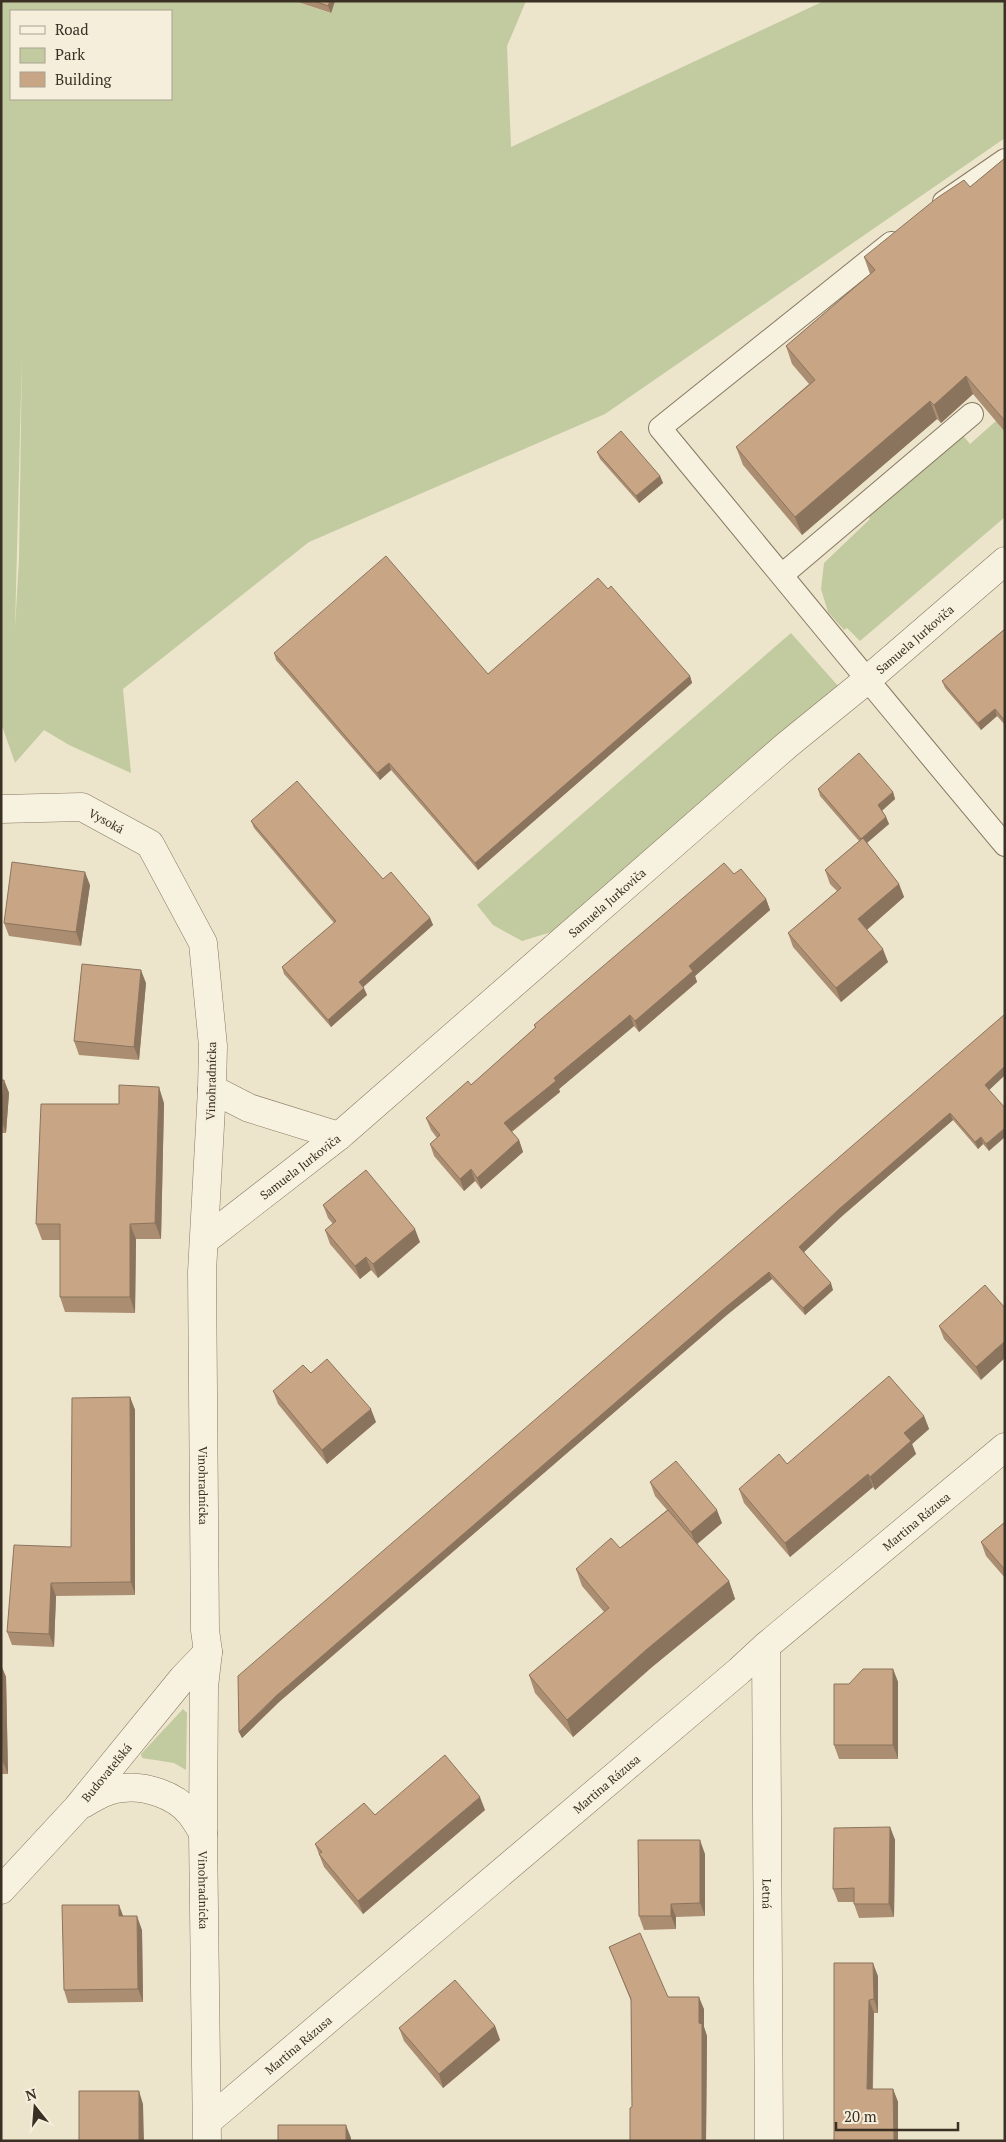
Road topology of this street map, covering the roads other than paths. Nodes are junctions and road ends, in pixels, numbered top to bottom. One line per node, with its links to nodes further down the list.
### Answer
1 (1005, 160): 2 (lane)
2 (929, 213)
3 (906, 231): 6 (lane)
4 (972, 414): 6 (lane)
5 (1005, 562): 7 (street, Samuela Jurkoviča)
6 (782, 575): 7 (lane)
7 (867, 680): 10 (lane); 12 (street, Samuela Jurkoviča)
8 (1, 809): 9 (street, Vysoká)
9 (150, 844): 11 (street, Vinohradnícka)
10 (1005, 845)
11 (212, 1089): 12 (street); 13 (street, Vinohradnícka)
12 (339, 1136): 13 (street, Samuela Jurkoviča)
13 (205, 1240): 16 (street, Vinohradnícka)
14 (1005, 1447): 15 (street, Martina Rázusa)
15 (766, 1646): 20 (street, Martina Rázusa); 21 (street, Letná)
16 (208, 1652): 17 (street, Budovateľská); 18 (street, Vinohradnícka)
17 (77, 1808): 18 (street); 19 (street, Budovateľská)
18 (203, 1833): 20 (street, Vinohradnícka)
19 (1, 1890)
20 (207, 2131)
21 (770, 2141)

